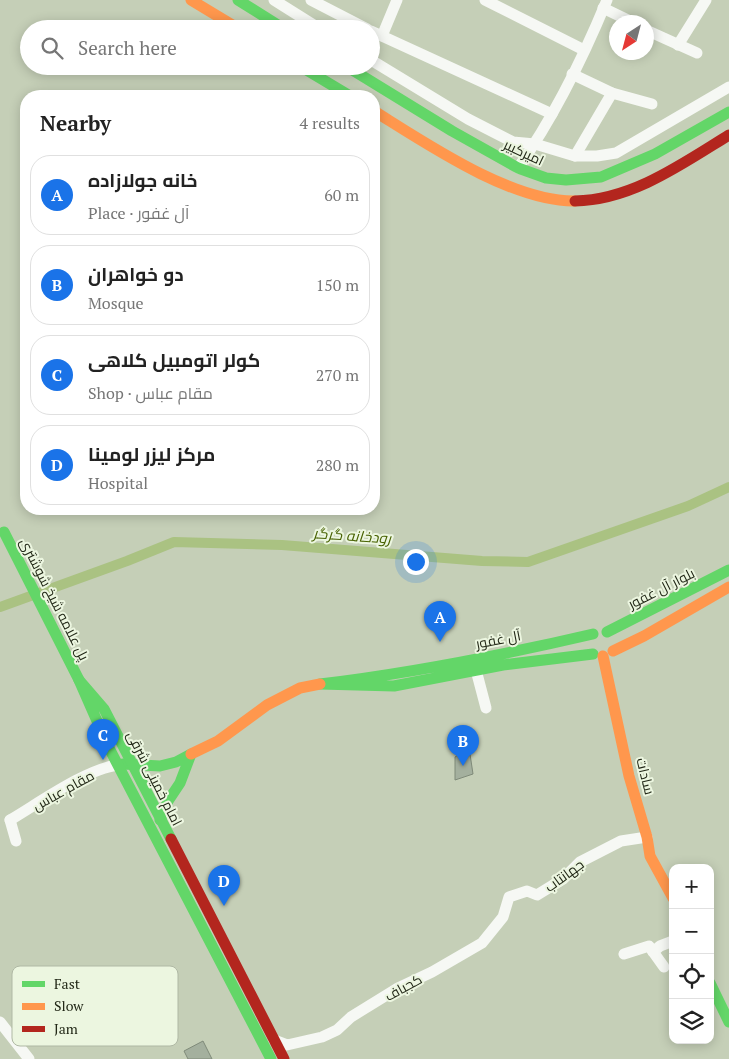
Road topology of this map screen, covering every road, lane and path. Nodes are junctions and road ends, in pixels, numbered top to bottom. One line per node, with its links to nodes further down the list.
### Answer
1 (191, 0): 10 (street)
2 (238, 0): 11 (street)
3 (274, 0): 12 (street)
4 (310, 0): 13 (street)
5 (397, 0): 14 (street)
6 (485, 0): 18 (street)
7 (706, 0): 17 (street)
8 (605, 4): 9 (street); 18 (street)
9 (622, 15)
10 (223, 20)
11 (270, 20)
12 (306, 20)
13 (349, 20)
14 (380, 28)
15 (654, 34): 17 (street)
16 (380, 36): 29 (street)
17 (678, 45): 19 (street)
18 (584, 50): 21 (street)
19 (697, 53)
20 (380, 65): 32 (street)
21 (572, 74): 26 (street); 29 (street)
22 (315, 75): 25 (street)
23 (361, 75): 34 (street, امیرکبیر)
24 (729, 87): 33 (street)
25 (340, 90)
26 (612, 93): 27 (street); 33 (street)
27 (652, 104)
28 (729, 112): 34 (street, امیرکبیر)
29 (552, 114): 32 (street)
30 (380, 115): 31 (street)
31 (729, 135)
32 (535, 144): 33 (street); 34 (street)
33 (575, 156)
34 (518, 168)
35 (0, 518): 36 (street, پل علامه شیخ شوشتری)
36 (2, 529): 43 (street, پل علامه شیخ شوشتری)
37 (729, 570): 39 (street, بلوار آل غفور)
38 (729, 587): 41 (street)
39 (607, 632): 40 (street); 41 (street)
40 (592, 634): 41 (street); 44 (street, آل غفور)
41 (603, 654): 42 (street, آل غفور); 51 (street, سادات)
42 (476, 670): 44 (street, آل غفور); 45 (street)
43 (79, 680): 47 (street, امام خمینی شرقی); 48 (street, امام خمینی شرقی)
44 (320, 684): 46 (street, آل غفور)
45 (486, 708)
46 (191, 754): 47 (street, آل غفور); 50 (street)
47 (131, 763): 48 (street, آل غفور); 50 (street, امام خمینی شرقی)
48 (118, 765): 49 (street, مقام عباس); 65 (street, امام خمینی شرقی)
49 (5, 819): 52 (street)
50 (160, 820): 63 (street, امام خمینی شرقی)
51 (647, 837): 53 (street, سادات); 54 (street, جهانتاب)
52 (16, 841)
53 (669, 891)
54 (509, 896): 63 (street, کجباف)
55 (669, 943): 56 (street)
56 (653, 952): 57 (street); 58 (street)
57 (624, 954)
58 (664, 968)
59 (714, 991): 61 (street)
60 (0, 1022): 62 (street)
61 (729, 1022)
62 (12, 1038)
63 (274, 1040): 65 (street, امام خمینی شرقی)
64 (18, 1046): 66 (street)
65 (274, 1058)
66 (28, 1059)

